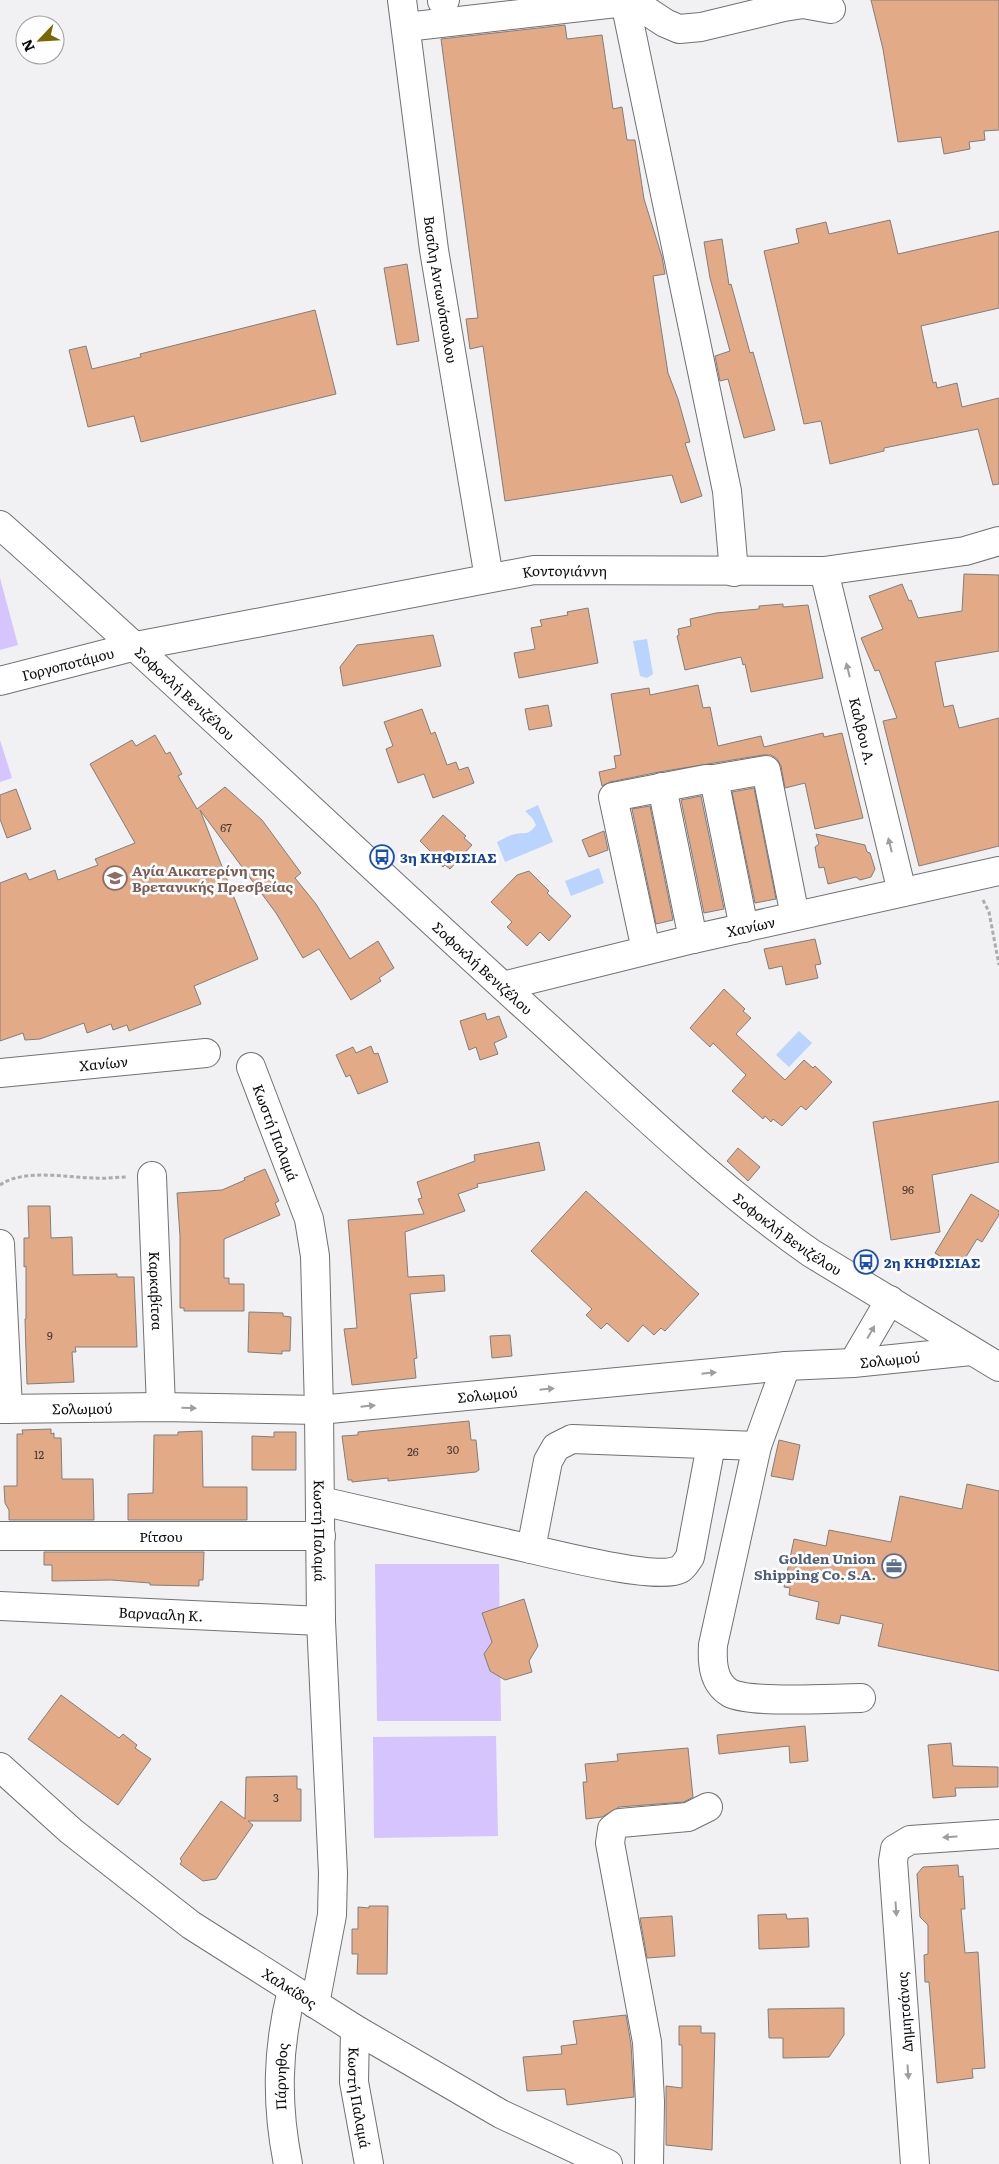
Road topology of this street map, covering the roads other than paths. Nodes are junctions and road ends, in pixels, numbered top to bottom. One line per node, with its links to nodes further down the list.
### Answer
1 (402, 0): 5 (street, Βασίλη Αντωνόπουλου)
2 (625, 2): 3 (street); 5 (street); 9 (street)
3 (803, 2): 4 (street)
4 (831, 9)
5 (406, 27): 10 (street, Βασίλη Αντωνόπουλου)
6 (0, 525): 11 (street, Σοφοκλή Βενιζέλου)
7 (999, 540): 8 (street, Κοντογιάννη)
8 (824, 571): 9 (street, Κοντογιάννη); 16 (street, Καλβου Α., one-way to 8)
9 (734, 572): 10 (street, Κοντογιάννη)
10 (489, 578): 11 (street, Κοντογιάννη)
11 (136, 646): 12 (street, Γοργοποτάμου); 21 (street, Σοφοκλή Βενιζέλου)
12 (0, 681)
13 (714, 779): 14 (street); 17 (street); 18 (street)
14 (662, 787): 19 (street); 20 (street)
15 (999, 871): 16 (street, Χανίων)
16 (902, 892): 17 (street, Χανίων)
17 (795, 916): 18 (street, Χανίων)
18 (744, 928): 19 (street, Χανίων)
19 (694, 939): 20 (street, Χανίων)
20 (646, 950): 21 (street, Χανίων)
21 (503, 986): 27 (street, Σοφοκλή Βενιζέλου)
22 (206, 1053): 24 (street, Χανίων)
23 (251, 1067): 34 (street, Κωστή Παλαμά)
24 (0, 1073)
25 (152, 1176): 32 (street, Καρκαβίτσα)
26 (0, 1244): 33 (street)
27 (890, 1300): 28 (street, Σοφοκλή Βενιζέλου); 29 (street, one-way to 27)
28 (971, 1350): 29 (street, Σολωμού); 31 (street, Σοφοκλή Βενιζέλου)
29 (853, 1363): 30 (street, Σολωμού)
30 (786, 1366): 34 (street, Σολωμού, one-way to 30); 36 (street)
31 (999, 1366)
32 (161, 1407): 33 (street, Σολωμού); 34 (street, Σολωμού, one-way to 34)
33 (4, 1409)
34 (319, 1410): 37 (street, Κωστή Παλαμά)
35 (711, 1445): 36 (street); 40 (street); 40 (street)
36 (757, 1446): 43 (street)
37 (321, 1501): 39 (street, Κωστή Παλαμά); 40 (street)
38 (0, 1536): 39 (street, Ρίτσου)
39 (321, 1536): 42 (street, Κωστή Παλαμά)
40 (531, 1549)
41 (0, 1606): 42 (street, Βαρνααλη Κ.)
42 (321, 1621): 48 (street, Κωστή Παλαμά)
43 (861, 1698)
44 (0, 1767): 47 (street, Χαλκίδος)
45 (708, 1807): 53 (street)
46 (999, 1834): 54 (street, Δημητσάνας, one-way to 54)
47 (292, 1990): 48 (street, Χαλκίδος); 50 (street, Πάρνηθος)
48 (315, 2004): 49 (street, Χαλκίδος)
49 (355, 2029): 51 (street, Κωστή Παλαμά); 52 (street, Χαλκίδος)
50 (288, 2164)
51 (369, 2164)
52 (608, 2164)
53 (649, 2164)
54 (915, 2164)

